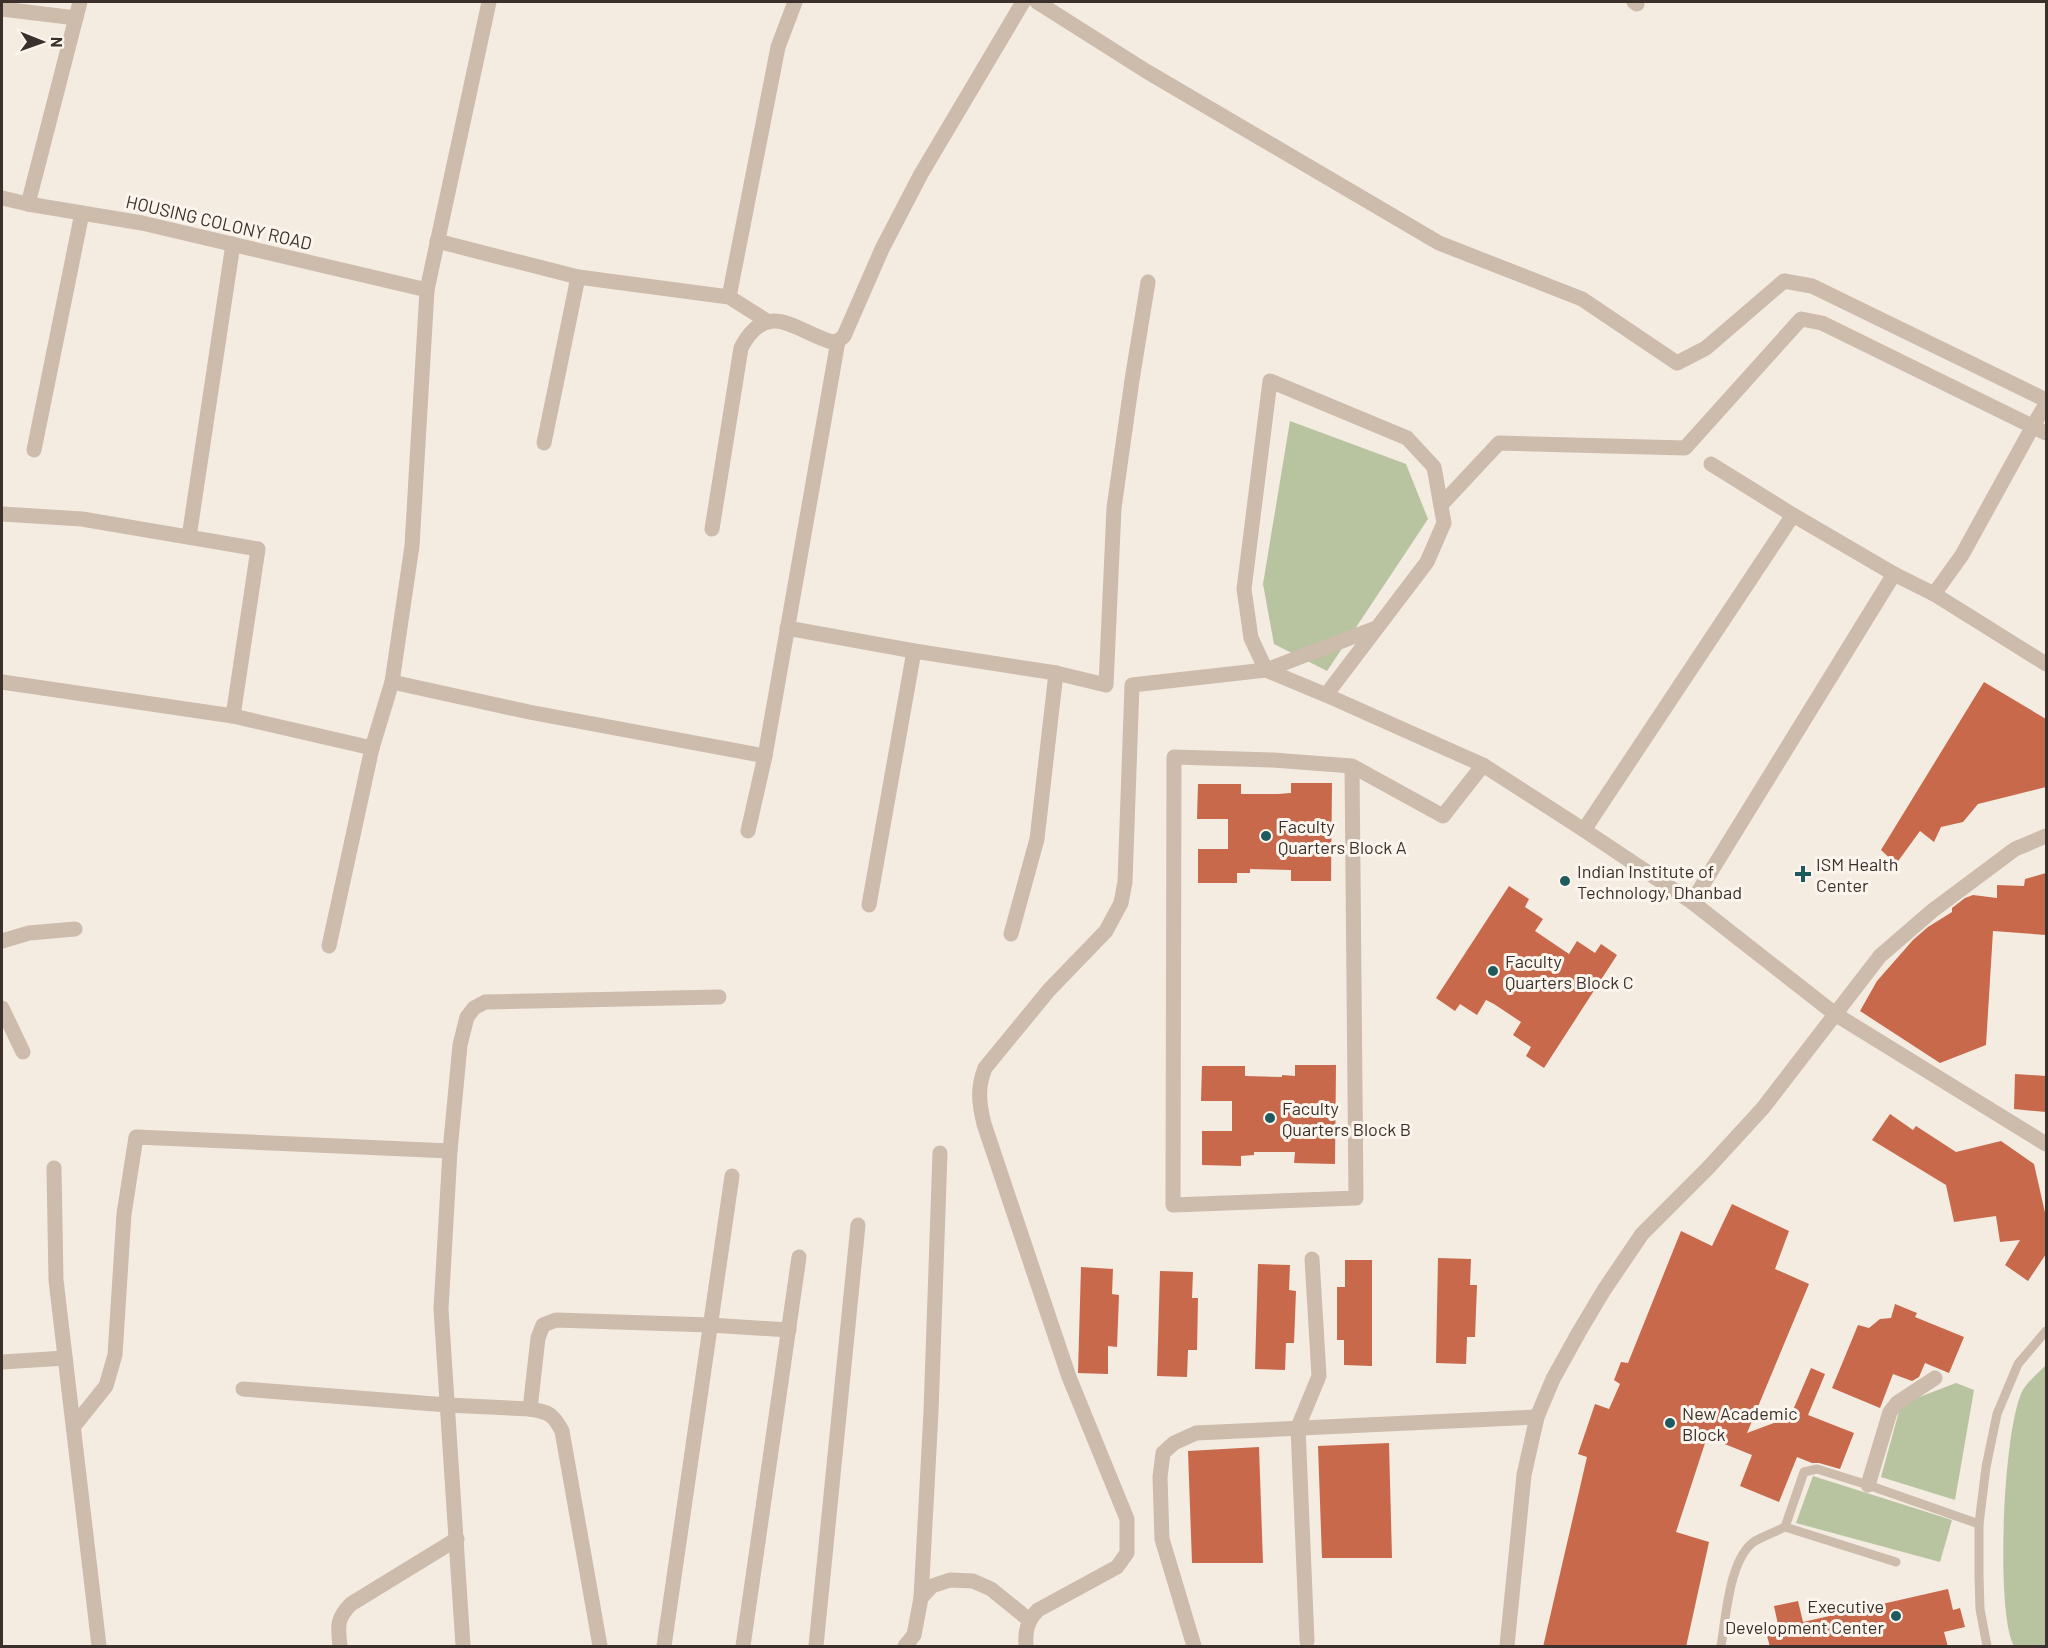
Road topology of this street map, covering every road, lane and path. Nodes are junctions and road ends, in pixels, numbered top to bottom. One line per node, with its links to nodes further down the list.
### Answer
1 (80, 2): 7 (street)
2 (489, 2): 11 (street)
3 (795, 2): 16 (street)
4 (1023, 2): 18 (street)
5 (1037, 2): 19 (street)
6 (2, 9): 7 (street)
7 (76, 18): 9 (street)
8 (2, 198): 9 (street, HOUSING COLONY ROAD)
9 (28, 204): 10 (street, HOUSING COLONY ROAD)
10 (82, 213): 12 (street, HOUSING COLONY ROAD); 22 (street)
11 (437, 241): 13 (street); 15 (street)
12 (232, 244): 15 (street, HOUSING COLONY ROAD); 28 (street)
13 (578, 277): 16 (street); 21 (street)
14 (1148, 282): 36 (street)
15 (427, 290): 38 (street)
16 (729, 297): 17 (street)
17 (767, 321): 18 (street); 27 (street)
18 (838, 341): 31 (street)
19 (2046, 402): 20 (street)
20 (2040, 429): 24 (street); 30 (street)
21 (544, 442)
22 (34, 450)
23 (1711, 464): 26 (street)
24 (1441, 505): 32 (street); 35 (street)
25 (2, 514): 28 (street)
26 (1793, 515): 29 (street); 45 (street)
27 (712, 529)
28 (189, 537): 40 (street)
29 (1894, 574): 30 (street); 48 (street)
30 (1934, 594): 34 (street)
31 (788, 628): 33 (street); 42 (street)
32 (1376, 628): 35 (street); 39 (street)
33 (914, 651): 36 (street); 49 (street)
34 (2046, 664)
35 (1266, 670): 39 (street); 84 (street)
36 (1056, 673): 51 (street)
37 (2, 682): 40 (street)
38 (392, 682): 41 (street); 42 (street)
39 (1326, 695): 43 (street)
40 (232, 716): 41 (street)
41 (372, 748): 53 (street)
42 (765, 756): 46 (street)
43 (1483, 765): 44 (street); 45 (street)
44 (1352, 766): 44 (street)
45 (1584, 830): 48 (street)
46 (748, 831)
47 (2046, 836): 56 (street)
48 (1692, 902): 56 (street)
49 (869, 905)
50 (75, 929): 52 (street)
51 (1011, 934)
52 (2, 941)
53 (329, 946)
54 (720, 997): 59 (street)
55 (2, 1008): 57 (street)
56 (1835, 1014): 58 (street); 75 (street)
57 (23, 1052)
58 (2046, 1144)
59 (450, 1151): 73 (street); 76 (street)
60 (940, 1153): 83 (street)
61 (54, 1168): 69 (street)
62 (732, 1176): 66 (street)
63 (858, 1225): 92 (street)
64 (799, 1257): 67 (street)
65 (1312, 1259): 77 (street)
66 (710, 1325): 67 (street); 74 (street); 90 (street)
67 (789, 1330): 91 (street)
68 (2046, 1331): 79 (lane)
69 (65, 1358): 70 (street); 76 (street)
70 (2, 1362)
71 (1935, 1378): 78 (street)
72 (243, 1389): 73 (street)
73 (447, 1405): 74 (street); 81 (street)
74 (530, 1409): 89 (street)
75 (1537, 1417): 77 (street); 96 (street)
76 (74, 1426): 86 (street)
77 (1298, 1427): 85 (street); 95 (street)
78 (1868, 1485): 79 (lane); 80 (lane)
79 (1979, 1524): 98 (lane)
80 (1785, 1527): 82 (lane); 97 (lane)
81 (457, 1539): 87 (street); 88 (street)
82 (1896, 1562)
83 (921, 1598): 84 (street); 93 (street)
84 (1029, 1619): 94 (street)
85 (1307, 1641)
86 (99, 1647)
87 (340, 1647)
88 (463, 1647)
89 (600, 1647)
90 (664, 1647)
91 (743, 1647)
92 (816, 1647)
93 (905, 1647)
94 (1026, 1647)
95 (1194, 1647)
96 (1507, 1647)
97 (1721, 1647)
98 (1987, 1647)

